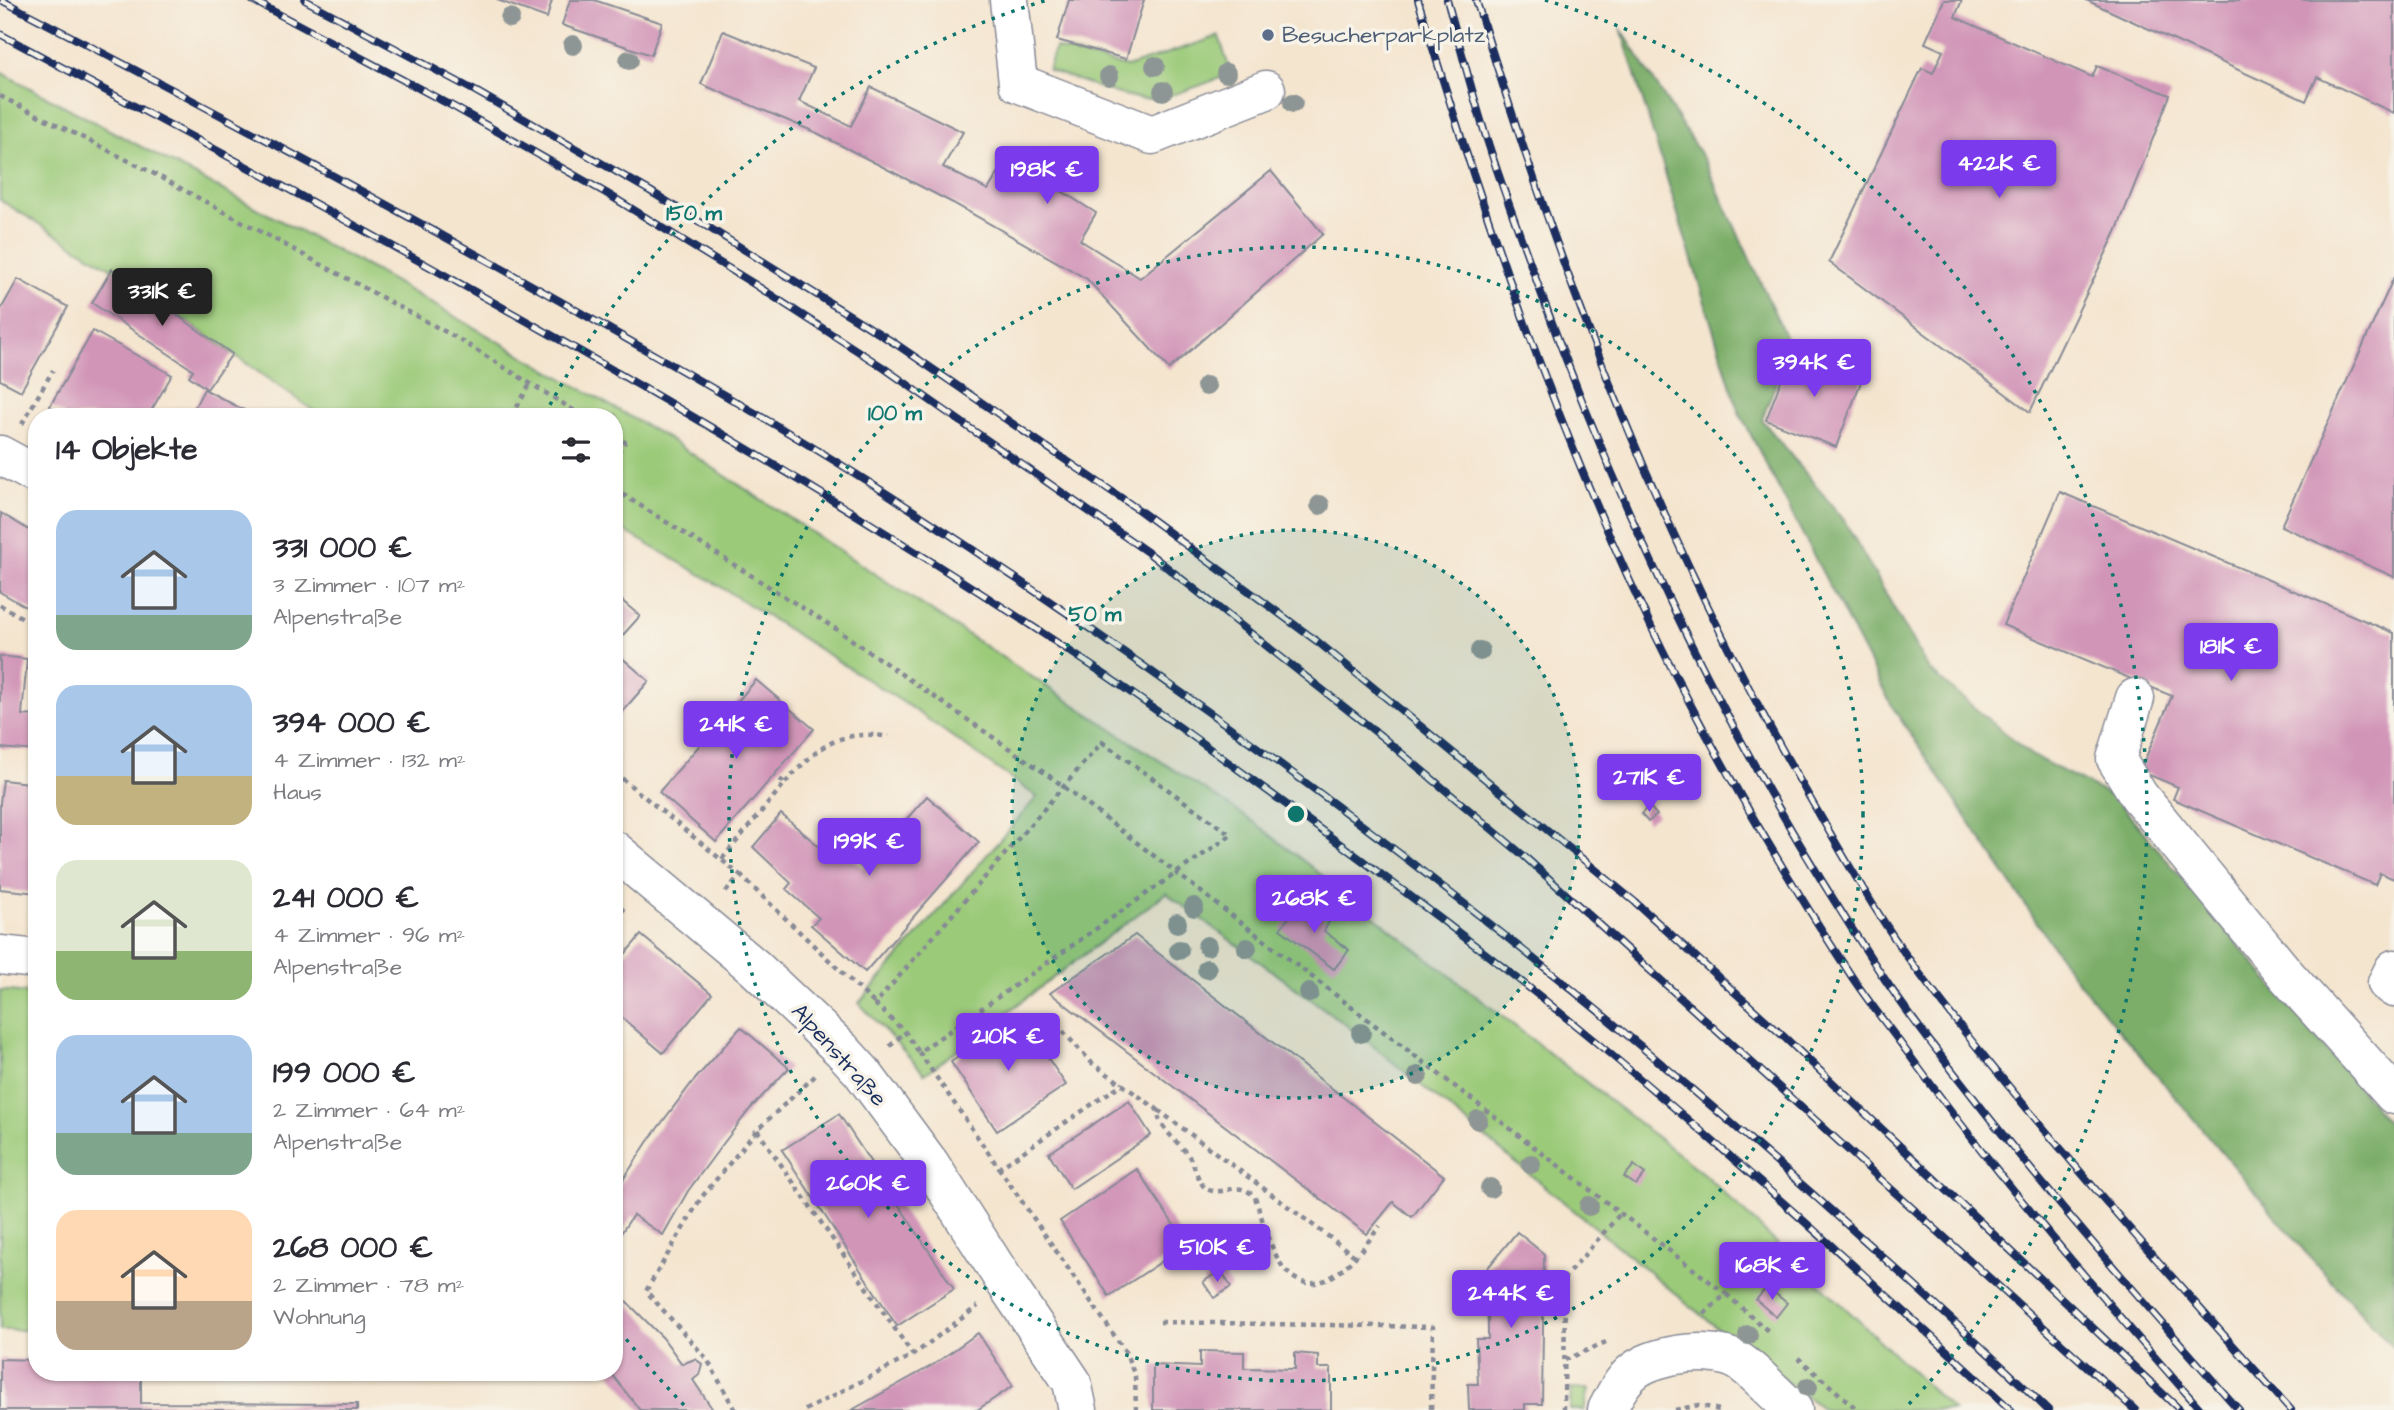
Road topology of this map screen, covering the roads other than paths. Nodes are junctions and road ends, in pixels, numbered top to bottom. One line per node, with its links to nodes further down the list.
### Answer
1 (1009, 0): 2 (street)
2 (1266, 90)
3 (2, 456): 4 (street)
4 (28, 470)
5 (2135, 698): 11 (street)
6 (623, 857): 12 (street, Alpenstraße)
7 (0, 955): 8 (street)
8 (28, 958)
9 (2394, 969): 10 (street)
10 (2394, 988)
11 (2394, 1095)
12 (1079, 1410)
13 (1607, 1410): 14 (street)
14 (1793, 1410)

